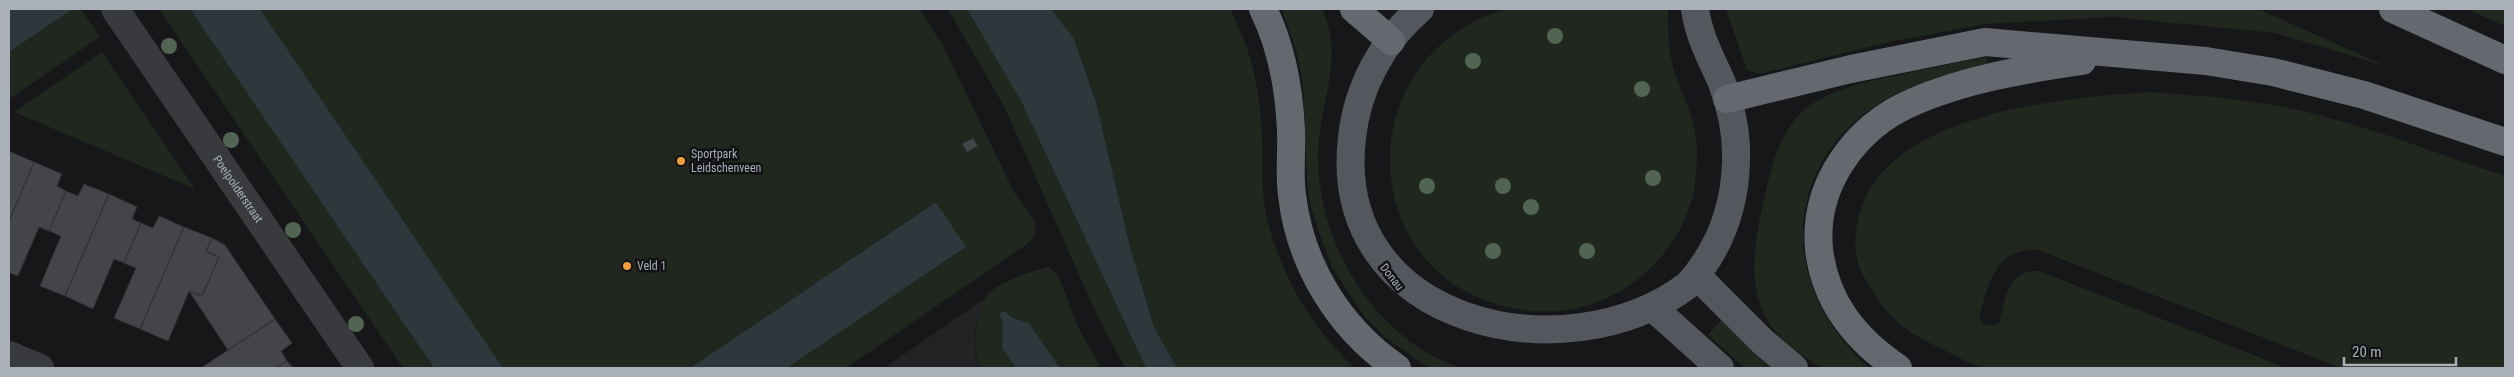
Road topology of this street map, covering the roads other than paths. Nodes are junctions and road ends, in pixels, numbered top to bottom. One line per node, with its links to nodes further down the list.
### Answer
1 (115, 9): 16 (street, Poelpolderstraat)
2 (1263, 9): 17 (highway)
3 (1354, 9): 7 (highway)
4 (1420, 9): 7 (main road, Donau)
5 (1695, 9): 10 (main road, Donau)
6 (2392, 9): 8 (highway)
7 (1391, 41): 13 (main road, Donau)
8 (2505, 60)
9 (2206, 61): 10 (highway); 11 (highway); 20 (highway)
10 (1727, 99): 12 (main road, Donau)
11 (2505, 142)
12 (1697, 276): 13 (main road, Donau); 19 (main road)
13 (1660, 314): 18 (main road)
14 (9, 355): 15 (street)
15 (40, 368)
16 (360, 368)
17 (1397, 368)
18 (1720, 368)
19 (1794, 368)
20 (1898, 368)

